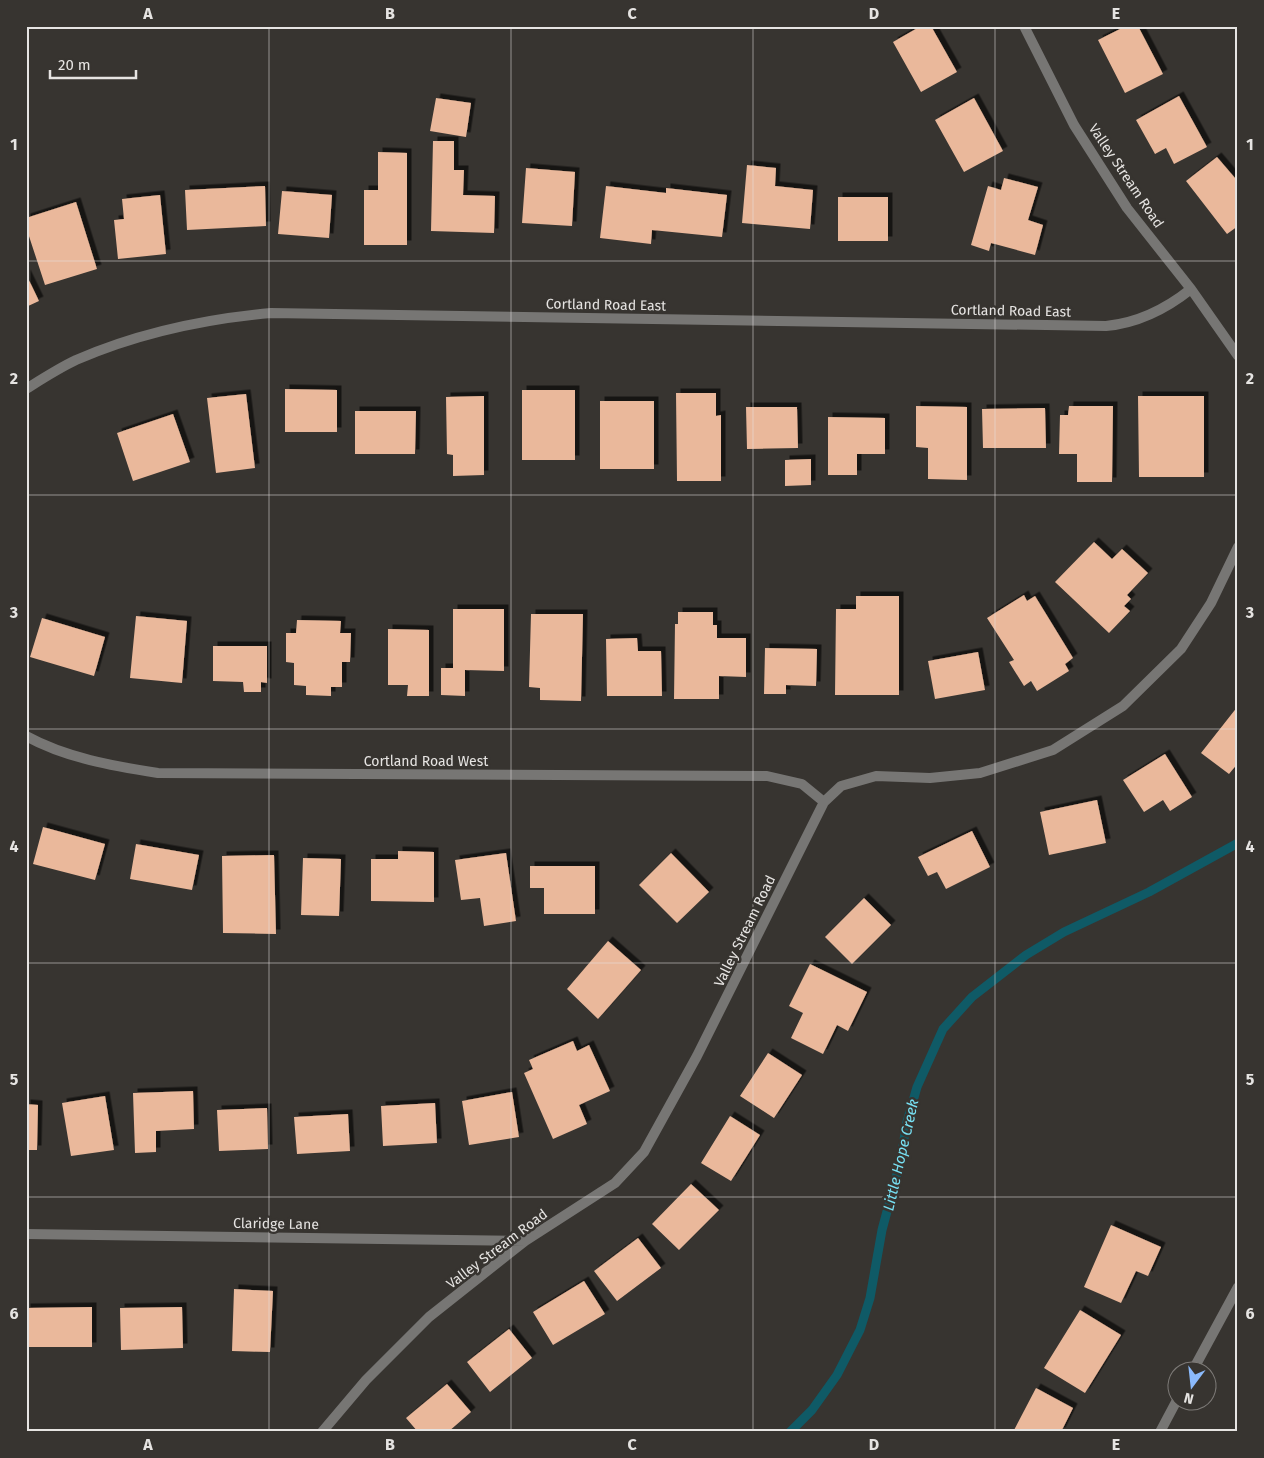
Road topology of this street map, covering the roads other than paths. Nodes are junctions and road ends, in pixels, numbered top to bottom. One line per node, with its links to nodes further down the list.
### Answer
1 (1024, 26): 2 (street, Valley Stream Road)
2 (1191, 289): 3 (street, Valley Stream Road); 4 (street, Cortland Road East)
3 (1238, 356)
4 (26, 389)
5 (1238, 547): 7 (street, Valley Stream Road)
6 (26, 736): 7 (street, Cortland Road West)
7 (824, 802): 9 (street, Valley Stream Road)
8 (26, 1234): 9 (street, Claridge Lane)
9 (526, 1241): 13 (street, Valley Stream Road)
10 (1238, 1287): 11 (street)
11 (1198, 1360)
12 (1172, 1410): 14 (street)
13 (322, 1432)
14 (1160, 1432)

